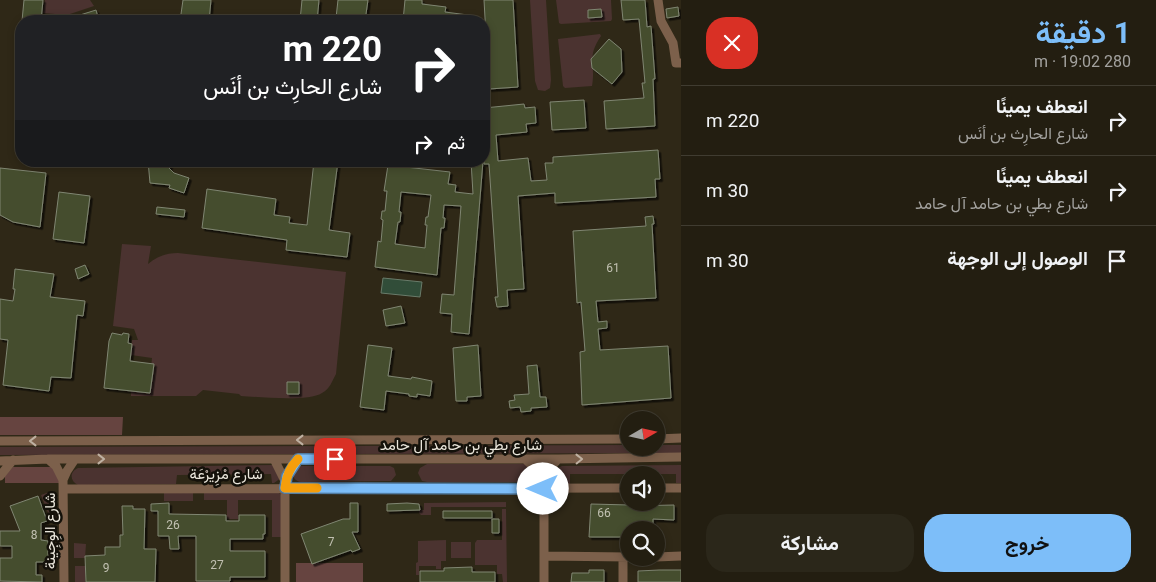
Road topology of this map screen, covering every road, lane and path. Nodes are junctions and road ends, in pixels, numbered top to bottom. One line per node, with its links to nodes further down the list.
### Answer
1 (658, 0): 2 (street)
2 (678, 50): 3 (street)
3 (678, 63)
4 (681, 438): 6 (street)
5 (620, 439): 7 (street, شارع بطي بن حامد آل حامد, one-way to 7)
6 (665, 439)
7 (0, 441)
8 (681, 457): 14 (street, شارع بطي بن حامد آل حامد, one-way to 8)
9 (48, 459): 10 (street, شارع بطي بن حامد آل حامد); 15 (street, شارع بطي بن حامد آل حامد); 18 (street, شارع الوِجِينة)
10 (76, 459): 11 (street, شارع بطي بن حامد آل حامد, one-way to 11); 18 (street, شارع الوِجِينة)
11 (274, 459): 12 (street, شارع بطي بن حامد آل حامد); 19 (street)
12 (298, 459): 13 (street, شارع بطي بن حامد آل حامد); 19 (street)
13 (525, 459): 14 (street, شارع بطي بن حامد آل حامد); 20 (street)
14 (558, 459): 20 (street)
15 (13, 460): 16 (street, شارع بطي بن حامد آل حامد); 17 (street)
16 (0, 461)
17 (0, 476)
18 (63, 484): 19 (street, شارع مْزِيرْعَة); 29 (street, شارع الوِجِينة)
19 (285, 484): 20 (street, شارع مْزِيرْعَة); 30 (street)
20 (543, 485): 21 (street, شارع مْزِيرْعَة); 24 (street)
21 (620, 488)
22 (665, 488): 23 (street)
23 (681, 488)
24 (544, 556): 27 (street); 31 (street)
25 (665, 556): 26 (street)
26 (681, 556)
27 (620, 557)
28 (625, 566): 32 (street)
29 (64, 582)
30 (285, 582)
31 (544, 582)
32 (623, 582)

